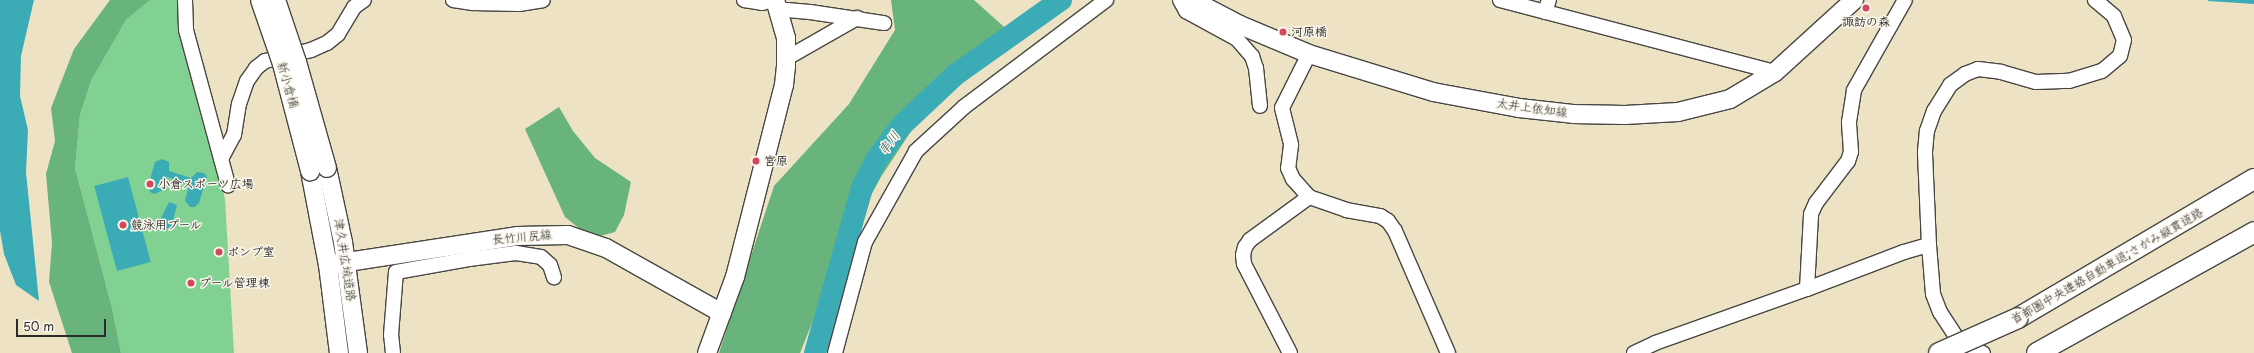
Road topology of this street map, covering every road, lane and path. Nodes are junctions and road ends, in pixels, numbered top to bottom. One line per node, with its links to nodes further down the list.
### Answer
1 (185, 0): 23 (street)
2 (260, 0): 24 (main road, 新小倉橋, bridge)
3 (276, 0): 24 (main road, 新小倉橋, bridge)
4 (364, 0): 23 (street)
5 (453, 0): 6 (street)
6 (542, 0)
7 (744, 0): 15 (street)
8 (1106, 0): 41 (street)
9 (1180, 0): 22 (street)
10 (1192, 0): 19 (main road, 太井上依知線)
11 (1500, 0): 16 (street)
12 (1854, 0): 21 (main road, 太井上依知線)
13 (1905, 0): 34 (street)
14 (2095, 0): 29 (street)
15 (776, 4): 17 (street); 20 (main road)
16 (1547, 6): 21 (street)
17 (857, 18): 18 (street); 20 (street)
18 (884, 23)
19 (1309, 54): 21 (main road, 太井上依知線); 27 (street)
20 (787, 58): 35 (main road)
21 (1775, 72)
22 (1260, 106)
23 (221, 159): 26 (street)
24 (319, 170): 31 (main road, 津久井広域道路); 32 (main road, 津久井広域道路)
25 (2254, 179): 36 (highway, 首都圏中央連絡自動車道;さがみ縦貫道路)
26 (228, 185)
27 (1309, 198): 42 (street); 43 (street)
28 (2254, 232): 48 (highway)
29 (1929, 245): 34 (street); 47 (street)
30 (469, 251): 31 (main road, 長竹川尻線); 33 (street); 35 (main road, 長竹川尻線); 39 (street)
31 (346, 262): 32 (main road, 長竹川尻線); 38 (main road, 津久井広域道路)
32 (328, 265): 37 (main road, 津久井広域道路)
33 (554, 277)
34 (1807, 289): 44 (street)
35 (722, 313): 40 (main road)
36 (2018, 318): 45 (highway, bridge); 46 (highway, 首都圏中央連絡自動車道;さがみ縦貫道路, bridge)
37 (339, 353)
38 (358, 353)
39 (393, 353)
40 (707, 353)
41 (835, 353)
42 (1290, 353)
43 (1448, 353)
44 (1634, 353)
45 (1939, 353)
46 (1960, 353)
47 (1983, 353)
48 (2037, 353)

